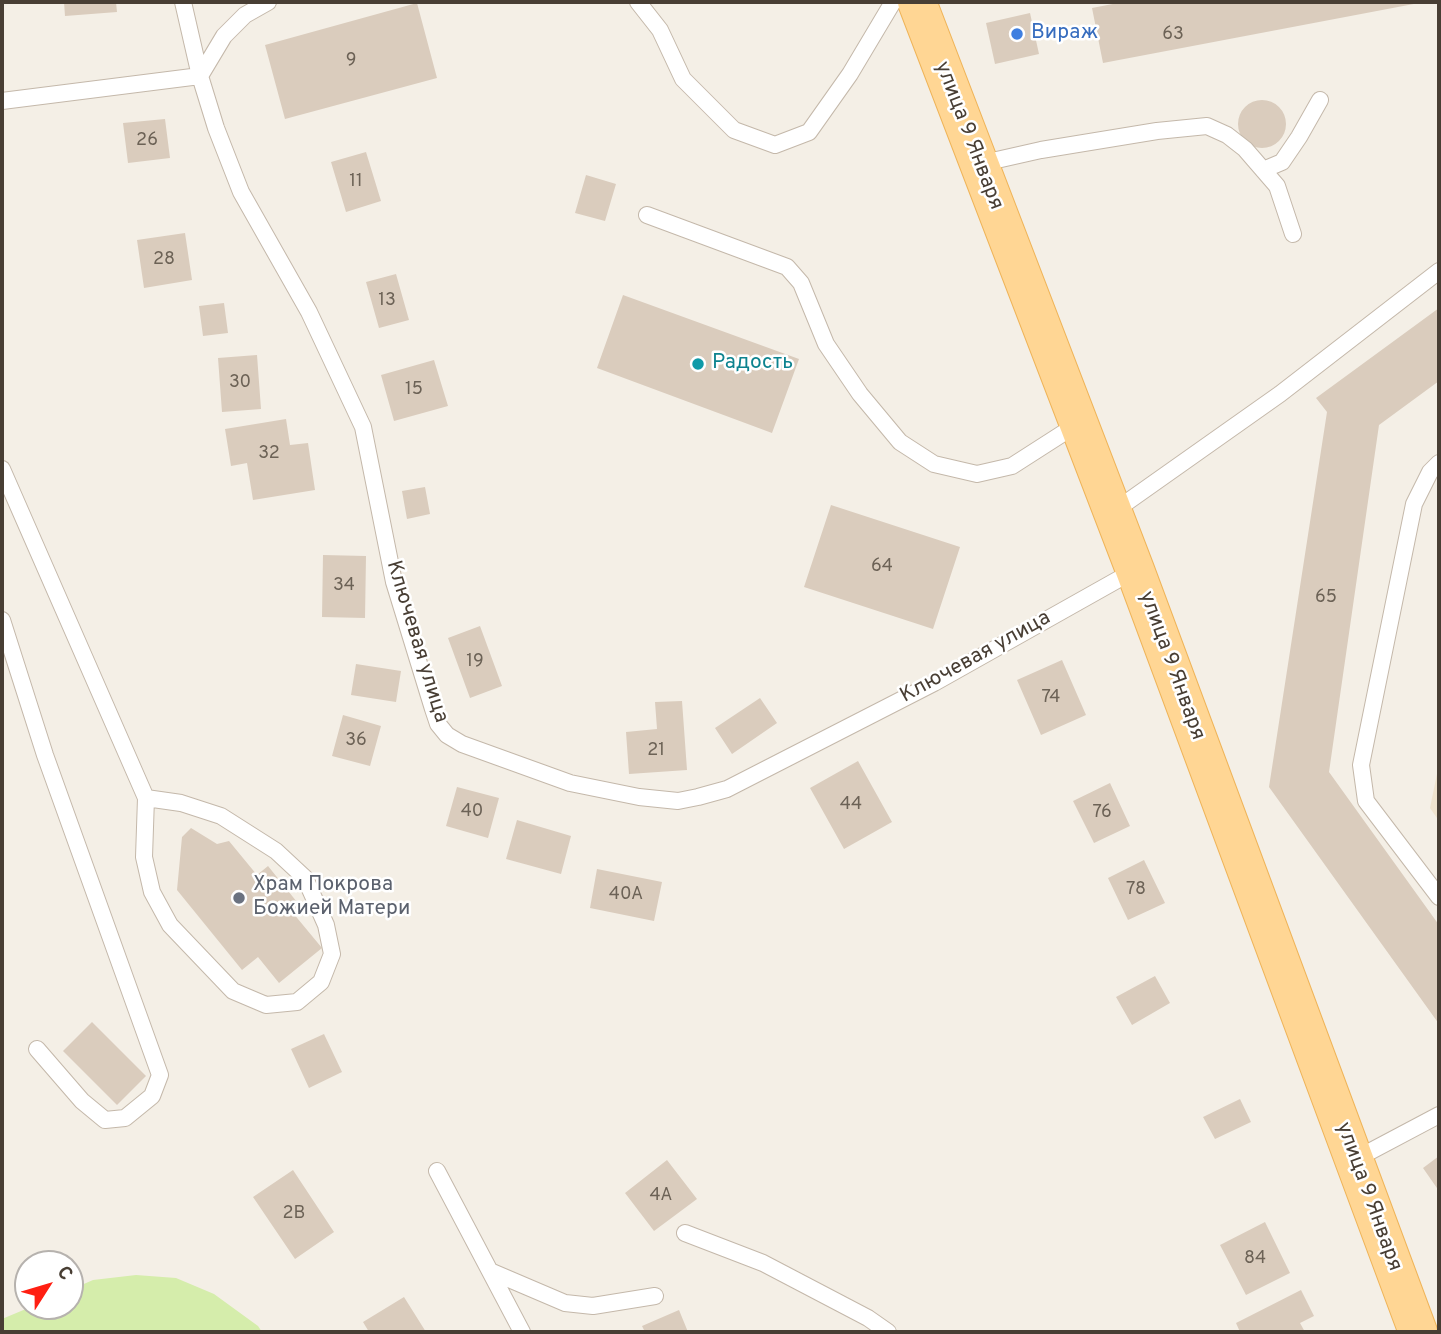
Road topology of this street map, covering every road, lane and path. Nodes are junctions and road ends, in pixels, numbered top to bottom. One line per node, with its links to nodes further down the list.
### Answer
1 (183, 2): 6 (lane, Ключевая улица)
2 (268, 2): 6 (lane)
3 (638, 2): 4 (lane)
4 (893, 2)
5 (916, 2): 9 (main road, улица 9 Января)
6 (200, 76): 8 (lane); 18 (lane, Ключевая улица)
7 (1320, 100): 10 (lane)
8 (2, 101)
9 (979, 164): 10 (lane); 14 (main road, улица 9 Января)
10 (1263, 170): 12 (lane)
11 (647, 215): 14 (lane)
12 (1293, 234)
13 (1439, 271): 17 (lane)
14 (1079, 423): 17 (main road, улица 9 Января)
15 (1439, 463): 21 (lane)
16 (2, 469): 20 (lane)
17 (1113, 512): 18 (main road, улица 9 Января)
18 (1135, 570): 24 (main road, улица 9 Января)
19 (2, 620): 22 (lane)
20 (146, 798): 20 (lane)
21 (1439, 897)
22 (37, 1049)
23 (1439, 1115): 24 (lane)
24 (1354, 1160): 31 (main road, улица 9 Января)
25 (437, 1171): 27 (lane)
26 (685, 1233): 30 (lane)
27 (490, 1271): 28 (lane); 29 (lane)
28 (655, 1296)
29 (522, 1332)
30 (888, 1332)
31 (1418, 1332)

